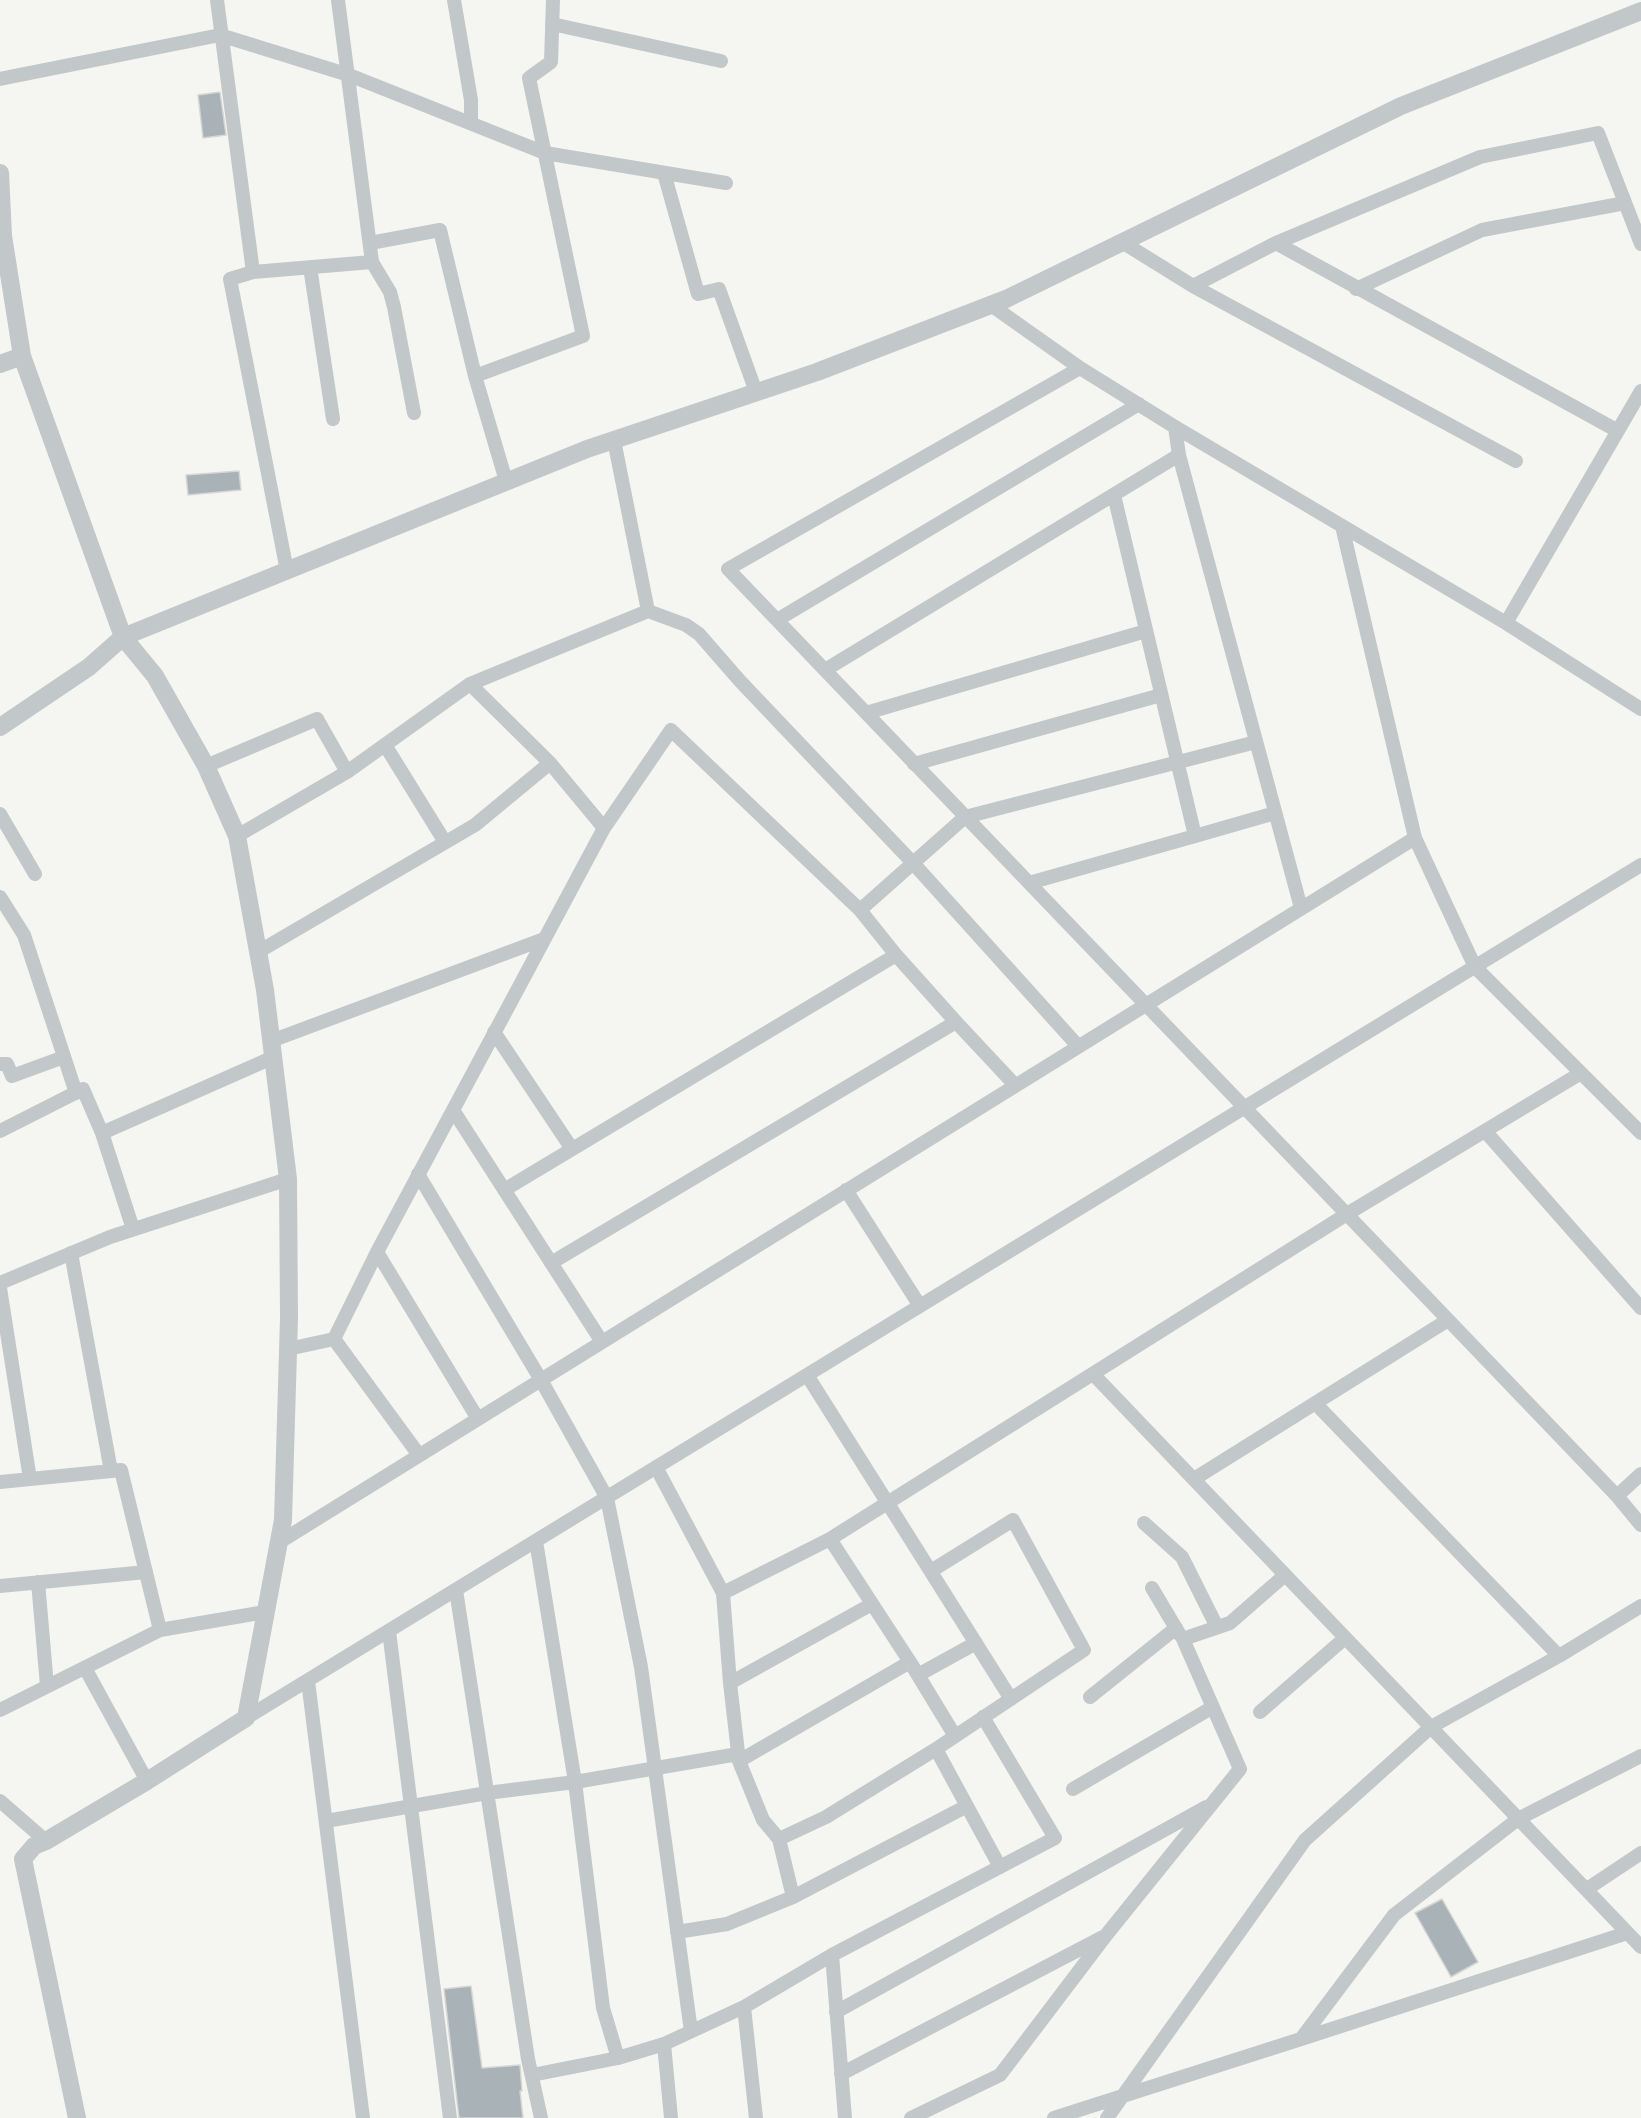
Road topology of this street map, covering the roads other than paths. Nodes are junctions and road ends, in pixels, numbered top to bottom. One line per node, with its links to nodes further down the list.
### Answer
1 (217, 0): 7 (street)
2 (338, 0): 9 (street)
3 (454, 0): 11 (street)
4 (553, 0): 6 (street)
5 (1641, 12): 17 (street)
6 (552, 24): 8 (street); 12 (street)
7 (220, 35): 9 (street); 10 (street); 23 (street)
8 (721, 61)
9 (350, 75): 11 (street); 18 (street)
10 (0, 79)
11 (471, 123): 12 (street)
12 (545, 153): 14 (street); 30 (street)
13 (0, 173): 27 (street)
14 (664, 173): 15 (street); 32 (street)
15 (726, 183)
16 (1625, 203): 19 (street); 20 (street); 25 (street)
17 (1122, 242): 24 (street); 26 (street)
18 (370, 243): 21 (street); 30 (street)
19 (1276, 243): 24 (street); 25 (street)
20 (1641, 244)
21 (372, 262): 22 (street); 34 (street)
22 (310, 267): 23 (street); 35 (street)
23 (253, 272): 44 (street)
24 (1193, 286): 40 (street)
25 (1356, 289): 37 (street)
26 (991, 305): 29 (street); 32 (street)
27 (22, 356): 28 (street); 49 (street)
28 (0, 364)
29 (1080, 368): 33 (street); 46 (street)
30 (475, 376): 41 (street)
31 (1641, 391): 37 (street)
32 (756, 393): 38 (street)
33 (1139, 404): 36 (street); 46 (street)
34 (414, 412)
35 (333, 419)
36 (1175, 427): 39 (street); 43 (street)
37 (1618, 431): 47 (street)
38 (614, 440): 41 (street); 45 (street)
39 (1179, 455): 42 (street); 56 (street)
40 (1516, 461)
41 (506, 481): 44 (street)
42 (1114, 495): 48 (street); 50 (street)
43 (1342, 526): 47 (street); 69 (street)
44 (287, 571): 49 (street)
45 (648, 611): 51 (street); 71 (street)
46 (777, 620): 50 (street)
47 (1506, 623): 53 (street)
48 (1146, 631): 52 (street); 54 (street)
49 (123, 637): 55 (street); 61 (street)
50 (825, 670): 54 (street)
51 (470, 684): 57 (street); 58 (street)
52 (1161, 695): 59 (street); 60 (street)
53 (1641, 709)
54 (866, 713): 60 (street)
55 (0, 727)
56 (1256, 742): 59 (street); 63 (street)
57 (385, 745): 62 (street); 70 (street)
58 (550, 763): 66 (street); 70 (street)
59 (1178, 763): 65 (street); 68 (street)
60 (914, 764): 65 (street)
61 (206, 766): 62 (street); 67 (street)
62 (346, 772): 67 (street)
63 (1275, 813): 68 (street); 76 (street)
64 (0, 814): 73 (street)
65 (965, 817): 71 (street); 74 (street)
66 (604, 828): 77 (street); 78 (street)
67 (237, 836): 79 (street)
68 (1195, 836): 74 (street)
69 (1415, 838): 76 (street); 81 (street)
70 (445, 842): 79 (street)
71 (913, 863): 77 (street); 85 (street)
72 (1641, 865): 81 (street)
73 (35, 874)
74 (1029, 883): 82 (street)
75 (0, 897): 87 (street)
76 (1301, 908): 82 (street)
77 (860, 910): 80 (street)
78 (544, 939): 84 (street); 86 (street)
79 (258, 952): 86 (street)
80 (896, 955): 83 (street); 98 (street)
81 (1475, 967): 89 (street); 92 (street)
82 (1146, 1004): 85 (street); 92 (street)
83 (956, 1022): 90 (street); 107 (street)
84 (495, 1032): 93 (street); 98 (street)
85 (1077, 1046): 90 (street)
86 (273, 1049): 96 (street); 100 (street)
87 (64, 1057): 88 (street); 91 (street)
88 (0, 1064)
89 (1581, 1073): 95 (street); 97 (street)
90 (1015, 1085): 102 (street)
91 (76, 1093): 94 (street); 96 (street)
92 (1245, 1108): 103 (street); 109 (street)
93 (453, 1110): 99 (street); 101 (street)
94 (1, 1130)
95 (1485, 1131): 103 (street); 110 (street)
96 (102, 1133): 104 (street)
97 (1641, 1133)
98 (572, 1149): 101 (street)
99 (418, 1174): 105 (street); 117 (street)
100 (288, 1179): 104 (street); 114 (street)
101 (504, 1190): 107 (street)
102 (846, 1190): 109 (street); 113 (street)
103 (1347, 1214): 111 (street); 115 (street)
104 (133, 1229): 106 (street)
105 (376, 1252): 112 (street); 119 (street)
106 (71, 1253): 108 (street); 122 (street)
107 (551, 1263): 113 (street)
108 (0, 1286): 124 (street)
109 (920, 1306): 116 (street)
110 (1641, 1308)
111 (1448, 1320): 118 (street); 127 (street)
112 (334, 1339): 114 (street); 120 (street)
113 (602, 1342): 117 (street)
114 (288, 1349): 134 (street)
115 (1093, 1374): 125 (street); 129 (street)
116 (807, 1375): 121 (street); 129 (street)
117 (541, 1380): 119 (street); 128 (street)
118 (1315, 1403): 125 (street); 152 (street)
119 (478, 1419): 120 (street)
120 (419, 1455): 134 (street)
121 (656, 1467): 128 (street); 142 (street)
122 (111, 1471): 124 (street); 136 (street)
123 (1641, 1474): 127 (street)
124 (30, 1479): 126 (street)
125 (1194, 1479): 137 (street)
126 (0, 1482)
127 (1617, 1496): 131 (street)
128 (607, 1498): 133 (street); 171 (street)
129 (888, 1502): 132 (street); 135 (street)
130 (1144, 1523): 146 (street)
131 (1641, 1526)
132 (830, 1539): 142 (street); 143 (street)
133 (536, 1541): 141 (street); 173 (street)
134 (279, 1543): 145 (street)
135 (931, 1571): 151 (street); 160 (street)
136 (146, 1572): 138 (street); 147 (street)
137 (1286, 1575): 146 (street); 150 (street)
138 (38, 1582): 139 (street); 158 (street)
139 (0, 1586)
140 (1152, 1588): 149 (street)
141 (456, 1590): 148 (street); 175 (street)
142 (723, 1593): 157 (street)
143 (872, 1604): 153 (street); 157 (street)
144 (1641, 1606): 152 (street)
145 (265, 1612): 147 (street); 165 (street)
146 (1217, 1627): 149 (street)
147 (160, 1630): 154 (street)
148 (389, 1631): 156 (street); 178 (street)
149 (1179, 1633): 159 (street); 161 (street)
150 (1345, 1638): 163 (street); 166 (street)
151 (976, 1643): 155 (street); 160 (street)
152 (1559, 1656): 166 (street)
153 (910, 1662): 155 (street); 170 (street)
154 (85, 1668): 158 (street); 172 (street)
155 (918, 1675): 167 (street)
156 (308, 1681): 165 (street); 181 (street)
157 (730, 1683): 170 (street)
158 (47, 1686): 162 (street)
159 (1090, 1696)
160 (1011, 1699): 164 (street)
161 (1213, 1707): 174 (street); 177 (street)
162 (0, 1710)
163 (1260, 1712)
164 (983, 1717): 167 (street); 185 (street)
165 (246, 1718): 172 (street)
166 (1431, 1727): 180 (street); 201 (street)
167 (955, 1736): 168 (street)
168 (936, 1749): 179 (street); 182 (street)
169 (1641, 1756): 180 (street)
170 (739, 1757): 171 (street); 182 (street)
171 (654, 1769): 173 (street); 188 (street)
172 (147, 1781): 183 (street)
173 (575, 1782): 175 (street); 198 (street)
174 (1073, 1789)
175 (487, 1793): 178 (street); 200 (street)
176 (0, 1801): 183 (street)
177 (1214, 1803): 190 (street); 194 (street)
178 (411, 1806): 181 (street); 204 (street)
179 (967, 1806): 185 (street); 187 (street)
180 (1518, 1819): 186 (street); 196 (street)
181 (326, 1821): 203 (street)
182 (779, 1839): 187 (street)
183 (46, 1841): 202 (street)
184 (1641, 1853): 186 (street)
185 (1000, 1867): 192 (street)
186 (1587, 1889): 189 (street)
187 (792, 1897): 188 (street)
188 (677, 1932): 195 (street)
189 (1627, 1933): 191 (street); 196 (street)
190 (1107, 1934): 199 (street); 209 (street)
191 (1641, 1947)
192 (832, 1955): 193 (street); 194 (street)
193 (746, 2006): 195 (street); 207 (street)
194 (836, 2012): 199 (street)
195 (691, 2031): 197 (street)
196 (1301, 2039): 201 (street)
197 (664, 2044): 198 (street); 206 (street)
198 (618, 2058): 200 (street)
199 (841, 2074): 208 (street)
200 (532, 2075): 205 (street)
201 (1122, 2096): 210 (street); 211 (street)
202 (77, 2118)
203 (363, 2118)
204 (450, 2118)
205 (541, 2118)
206 (671, 2118)
207 (756, 2118)
208 (845, 2118)
209 (911, 2118)
210 (1053, 2118)
211 (1107, 2118)

